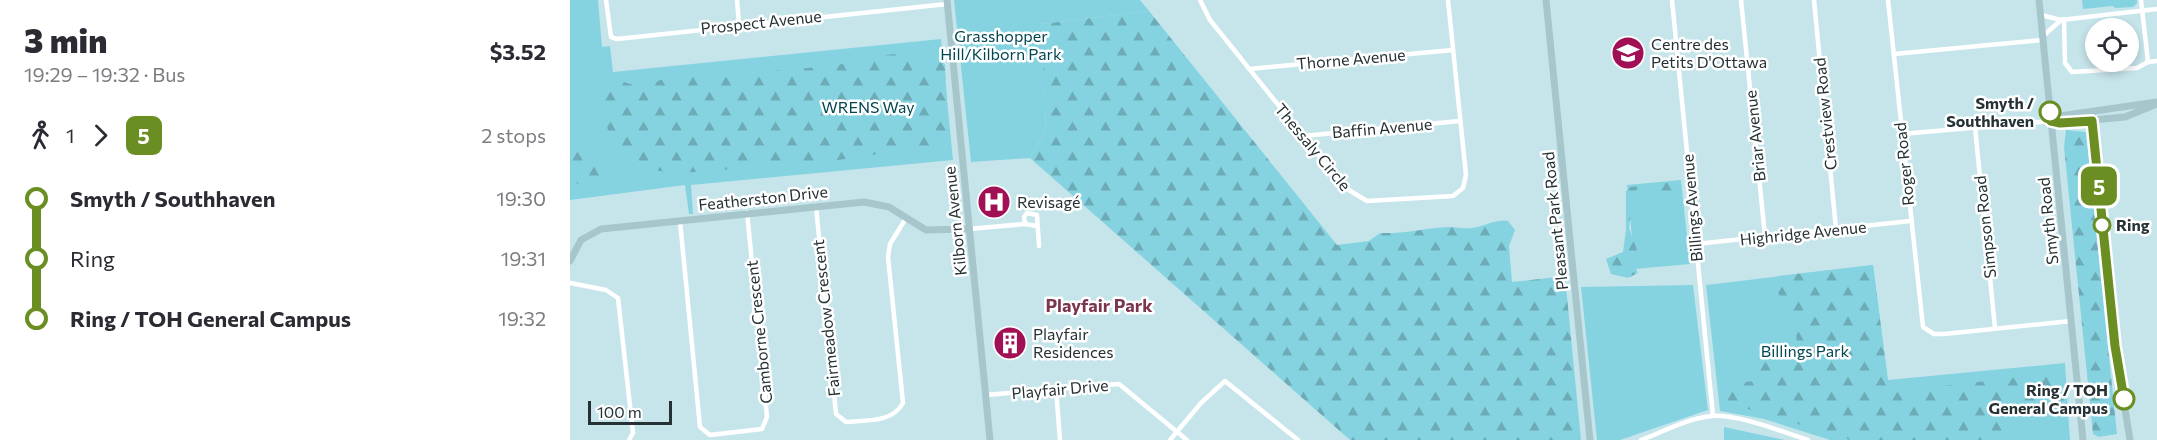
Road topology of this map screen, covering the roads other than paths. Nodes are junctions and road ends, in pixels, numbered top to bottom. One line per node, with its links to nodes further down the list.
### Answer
1 (606, 0): 17 (street, Prospect Avenue)
2 (737, 0): 17 (street)
3 (1200, 0): 23 (street, Thessaly Circle)
4 (1448, 0): 19 (street, Thessaly Circle)
5 (1546, 0): 58 (street, Pleasant Park Road)
6 (1672, 0): 42 (street, Billings Avenue)
7 (1742, 0): 41 (street, Briar Avenue)
8 (1814, 0): 40 (street, Crestview Road)
9 (1888, 0): 20 (street, Roger Road)
10 (2039, 0): 15 (street, Smyth Road)
11 (2141, 0): 14 (street)
12 (947, 2): 17 (street, Prospect Avenue); 39 (street, Kilborn Avenue)
13 (2157, 9): 14 (street)
14 (2142, 10): 16 (street); 22 (street)
15 (2041, 15): 16 (street); 18 (street, Smyth Road)
16 (2062, 19): 18 (street); 22 (street)
17 (740, 24)
18 (2042, 38): 20 (street); 27 (street, Smyth Road)
19 (1453, 50): 23 (street, Thorne Avenue); 26 (street, Thessaly Circle)
20 (1894, 54): 30 (street, Roger Road)
21 (2157, 61): 22 (street)
22 (2148, 62)
23 (1249, 69): 31 (street, Thessaly Circle)
24 (2157, 103): 25 (street); 28 (street)
25 (2092, 112): 27 (street); 28 (street)
26 (1460, 121): 31 (street, Baffin Avenue); 31 (street, Thessaly Circle)
27 (2051, 121): 28 (street); 29 (street); 46 (street, Smyth Road)
28 (2092, 121): 62 (street)
29 (1975, 127): 30 (street); 47 (street, Simpson Road)
30 (1901, 134): 36 (street, Roger Road)
31 (1303, 136)
32 (816, 206): 33 (street, Featherston Drive); 34 (street, Featherston Drive); 34 (street, Fairmeadow Crescent)
33 (747, 212): 35 (street, Featherston Drive); 35 (street, Camborne Crescent)
34 (906, 218): 39 (street, Featherston Drive)
35 (680, 221): 44 (street, Featherston Drive)
36 (1910, 221): 40 (street, Highridge Avenue); 47 (street, Roger Road)
37 (1024, 224): 38 (street); 38 (street); 39 (street)
38 (1037, 226): 43 (street)
39 (969, 229): 49 (street, Kilborn Avenue)
40 (1836, 229): 41 (street, Highridge Avenue)
41 (1765, 236): 42 (street, Highridge Avenue)
42 (1695, 244): 50 (street, Billings Avenue)
43 (1039, 246)
44 (570, 261)
45 (570, 283): 52 (street)
46 (2071, 321): 47 (street); 61 (street, Smyth Road)
47 (1995, 328)
48 (1056, 389): 49 (street, Playfair Drive); 51 (street, Playfair Drive); 54 (street)
49 (986, 395): 53 (street, Kilborn Avenue)
50 (1713, 416): 59 (street); 60 (street)
51 (1177, 432): 55 (street); 56 (street, Playfair Drive); 57 (street)
52 (629, 440)
53 (990, 440)
54 (1060, 440)
55 (1170, 440)
56 (1187, 440)
57 (1298, 440)
58 (1590, 440)
59 (1641, 440)
60 (1808, 440)
61 (2083, 440)
62 (2130, 440)

